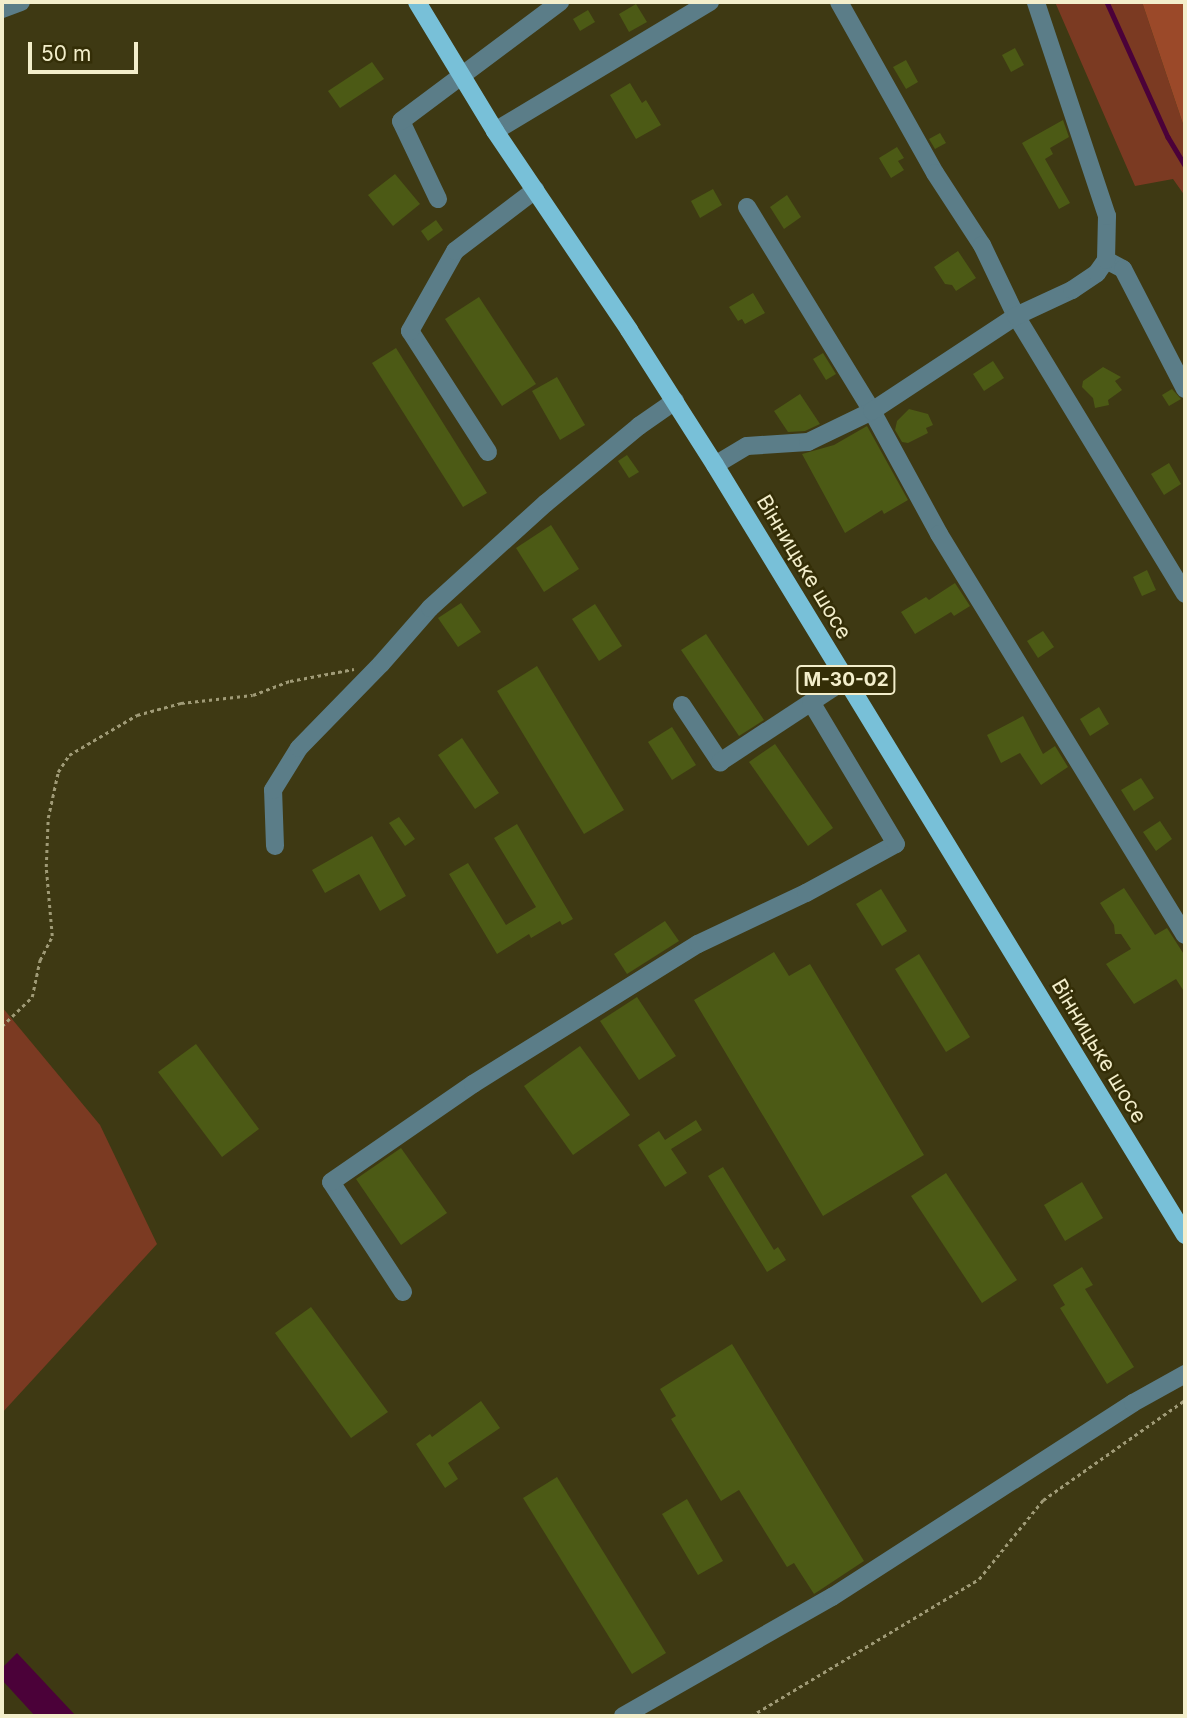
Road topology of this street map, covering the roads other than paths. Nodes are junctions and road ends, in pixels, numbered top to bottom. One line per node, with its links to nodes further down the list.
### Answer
1 (21, 2): 7 (street)
2 (417, 2): 8 (main road, Вінницьке шосе / М-30-02)
3 (560, 2): 8 (street)
4 (710, 2): 9 (street)
5 (839, 2): 16 (street)
6 (1037, 2): 13 (street)
7 (2, 9)
8 (461, 74): 9 (main road, Вінницьке шосе / М-30-02); 11 (street)
9 (495, 131): 10 (main road, Вінницьке шосе / М-30-02)
10 (535, 190): 18 (main road, Вінницьке шосе / М-30-02); 20 (street)
11 (438, 199)
12 (747, 207): 19 (street)
13 (1107, 216): 14 (street); 15 (street)
14 (1106, 260): 15 (street); 16 (street)
15 (1123, 269): 17 (street)
16 (1016, 316): 19 (street); 22 (street)
17 (1185, 389)
18 (675, 401): 21 (main road, Вінницьке шосе / М-30-02); 26 (street)
19 (872, 411): 21 (street); 27 (street)
20 (488, 452)
21 (715, 465): 23 (main road, Вінницьке шосе / М-30-02)
22 (1185, 594)
23 (845, 680): 24 (street); 28 (main road, Вінницьке шосе / М-30-02)
24 (811, 702): 25 (street); 29 (street)
25 (682, 705)
26 (275, 846)
27 (1185, 935)
28 (1185, 1235)
29 (404, 1292)
30 (1185, 1374): 31 (street)
31 (623, 1716)

